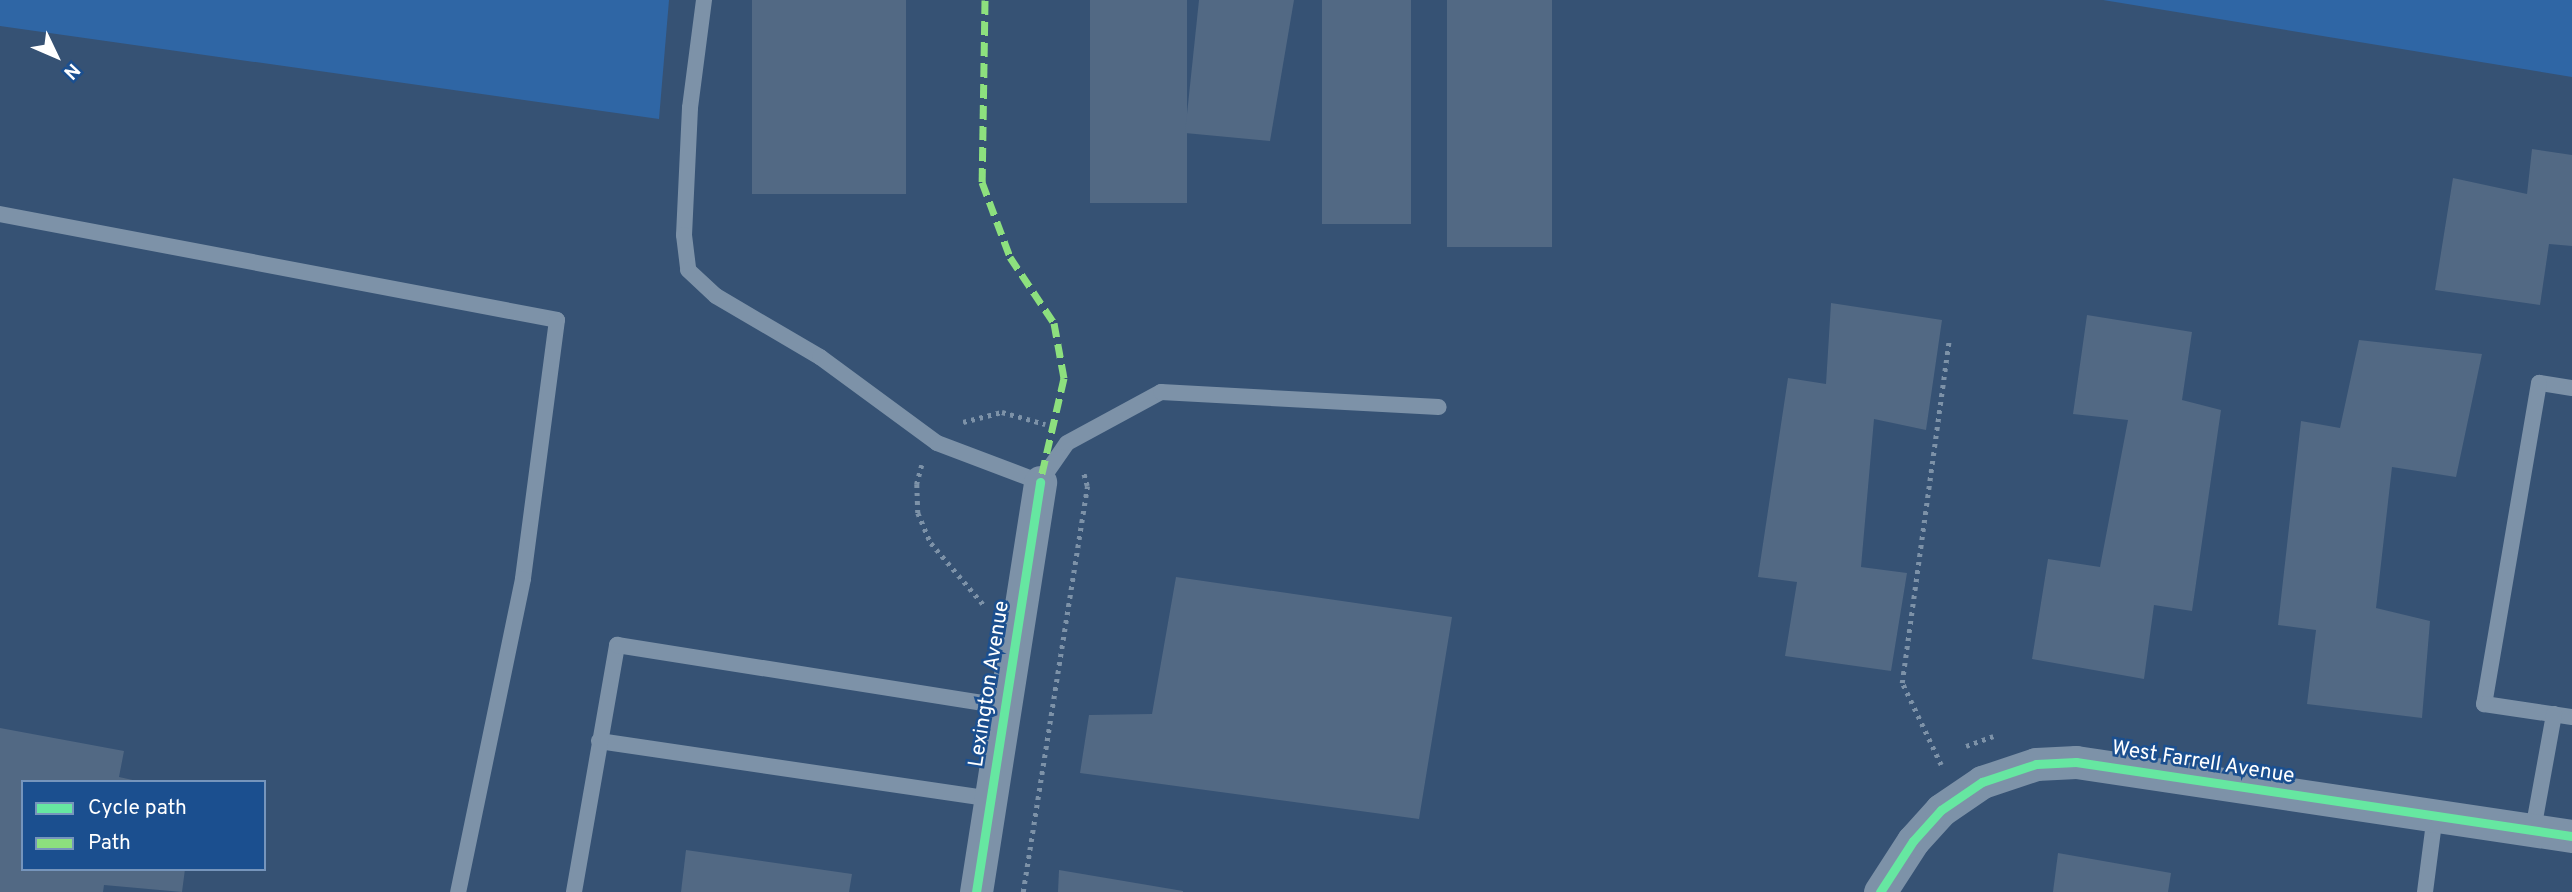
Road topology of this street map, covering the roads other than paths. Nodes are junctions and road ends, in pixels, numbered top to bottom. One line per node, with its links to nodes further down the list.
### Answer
1 (704, 0): 5 (lane)
2 (0, 214): 14 (lane)
3 (2572, 388): 7 (lane)
4 (1439, 407): 5 (lane)
5 (1040, 482): 6 (street, Lexington Avenue)
6 (1004, 706): 9 (lane); 10 (street, Lexington Avenue)
7 (2554, 714): 8 (lane); 12 (lane)
8 (2572, 717)
9 (599, 741): 10 (lane); 15 (lane)
10 (990, 799): 16 (street, Lexington Avenue)
11 (2435, 815): 12 (street, West Farrell Avenue); 17 (street, West Farrell Avenue); 18 (lane)
12 (2533, 830): 13 (street, West Farrell Avenue)
13 (2572, 836)
14 (458, 892)
15 (574, 892)
16 (975, 892)
17 (1880, 892)
18 (2425, 892)

